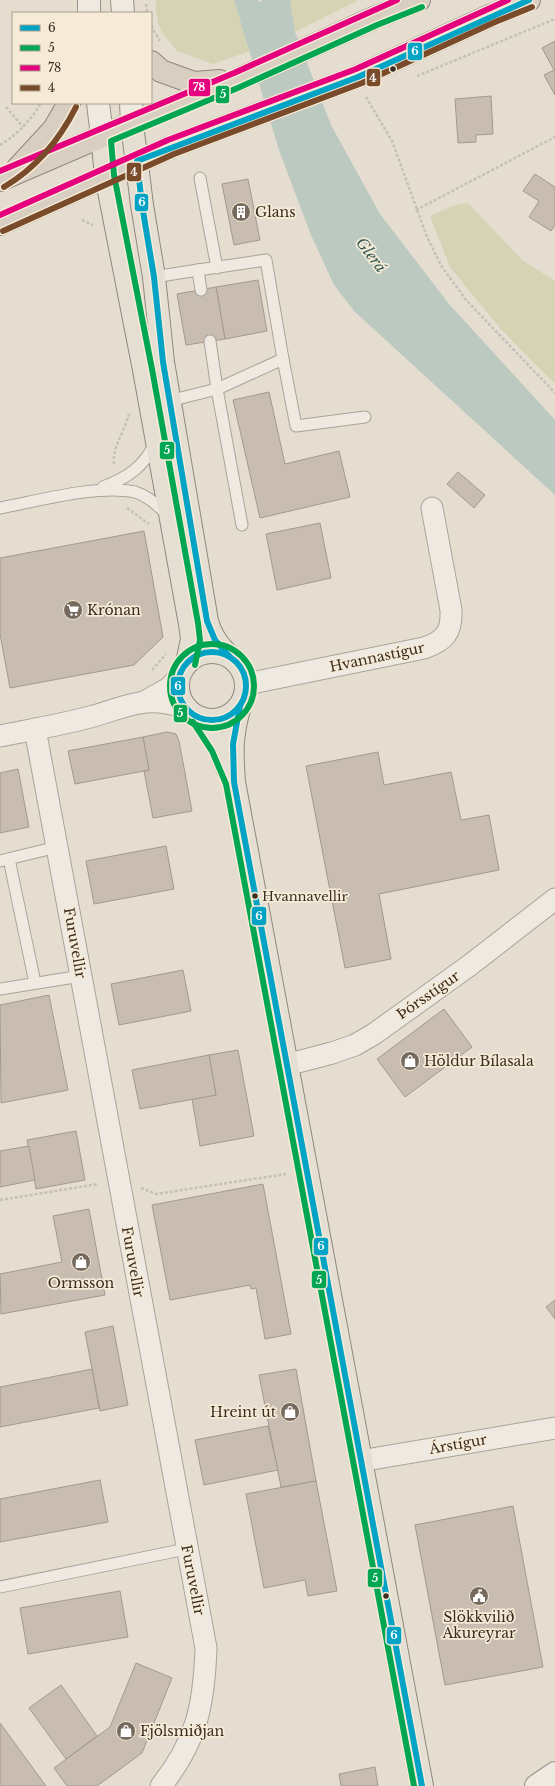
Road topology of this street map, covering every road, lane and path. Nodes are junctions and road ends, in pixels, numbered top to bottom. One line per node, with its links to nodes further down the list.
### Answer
1 (89, 0): 5 (street)
2 (122, 0): 6 (street)
3 (419, 0): 8 (highway)
4 (529, 0): 9 (highway)
5 (89, 12)
6 (123, 12)
7 (152, 63): 8 (highway)
8 (237, 80): 14 (highway)
9 (361, 84): 19 (highway); 23 (path)
10 (40, 104): 15 (path)
11 (68, 104): 21 (highway)
12 (98, 104): 16 (street)
13 (6, 107): 15 (path)
14 (132, 113): 16 (highway); 19 (main road)
15 (23, 127): 18 (path)
16 (102, 136): 20 (main road); 21 (highway)
17 (555, 137): 23 (path)
18 (0, 145)
19 (137, 161): 20 (highway); 29 (main road)
20 (106, 176): 25 (highway); 37 (main road)
21 (5, 178)
22 (200, 178): 27 (lane)
23 (416, 210): 34 (path)
24 (82, 220): 26 (path)
25 (0, 224)
26 (94, 225)
27 (217, 268): 28 (lane); 32 (lane)
28 (198, 270): 29 (lane); 30 (lane)
29 (154, 277): 35 (main road)
30 (201, 290)
31 (210, 341): 33 (lane)
32 (283, 359): 33 (lane); 36 (lane)
33 (217, 389): 35 (lane); 42 (lane)
34 (555, 393)
35 (169, 401): 43 (main road)
36 (365, 417)
37 (156, 439): 38 (lane); 41 (main road)
38 (95, 491): 39 (lane); 41 (lane)
39 (0, 508)
40 (432, 508): 45 (street, Hvannastígur)
41 (171, 520): 44 (main road)
42 (242, 525)
43 (229, 656): 44 (main road); 45 (main road)
44 (183, 670): 46 (street); 48 (main road)
45 (247, 684): 47 (main road)
46 (146, 701): 48 (street); 49 (street)
47 (240, 706): 48 (main road); 51 (main road)
48 (194, 713): 51 (main road)
49 (35, 729): 50 (street); 52 (street, Furuvellir)
50 (0, 736)
51 (234, 782): 58 (main road)
52 (57, 848): 53 (lane); 55 (street, Furuvellir)
53 (5, 860): 56 (lane)
54 (555, 899): 58 (street, Þórsstígur)
55 (81, 976): 56 (lane); 60 (street, Furuvellir)
56 (35, 984): 57 (lane)
57 (0, 989)
58 (286, 1065): 59 (main road)
59 (306, 1172): 60 (path); 63 (main road)
60 (118, 1180): 61 (path); 64 (street, Furuvellir)
61 (0, 1200)
62 (555, 1428): 63 (street, Árstígur)
63 (360, 1461): 68 (main road)
64 (186, 1549): 65 (lane); 67 (street, Furuvellir)
65 (0, 1588)
66 (555, 1773): 69 (street)
67 (161, 1786)
68 (422, 1786)
69 (536, 1786)

